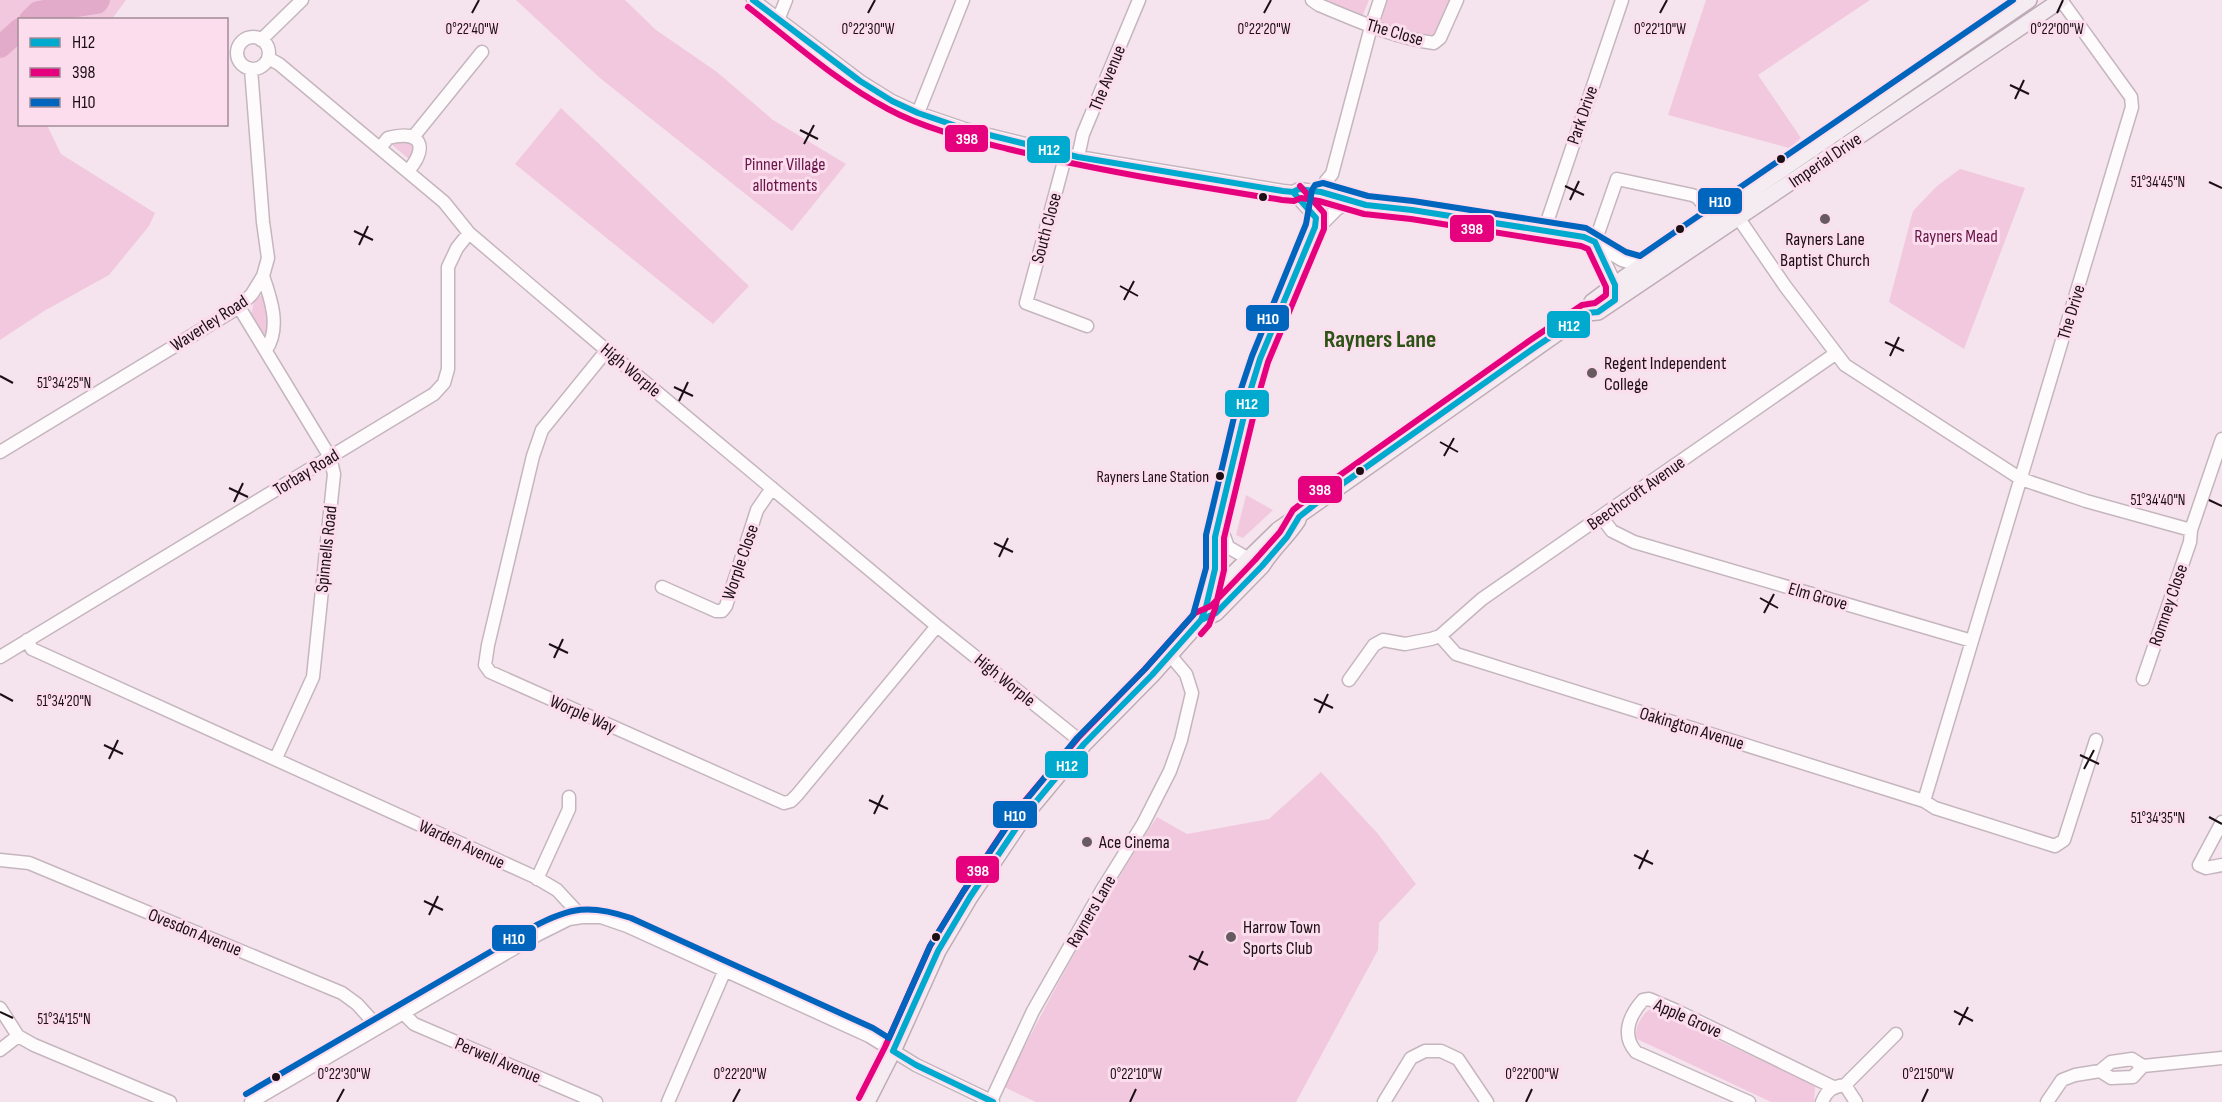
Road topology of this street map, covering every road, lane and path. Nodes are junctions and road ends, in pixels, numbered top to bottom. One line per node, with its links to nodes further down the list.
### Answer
1 (302, 0): 14 (street)
2 (753, 0): 12 (street)
3 (786, 0): 12 (street)
4 (963, 0): 19 (street)
5 (1139, 0): 22 (street, The Avenue)
6 (1312, 0): 13 (street, The Close)
7 (1380, 0): 13 (street)
8 (1457, 0): 13 (street, The Close)
9 (1622, 0): 31 (street, Park Drive)
10 (2029, 0): 28 (main road, Imperial Drive)
11 (2061, 0): 28 (main road, Imperial Drive); 45 (street, The Drive)
12 (778, 20): 19 (street)
13 (1371, 27): 24 (street)
14 (261, 40): 16 (street); 17 (street)
15 (482, 52): 20 (street)
16 (268, 58): 18 (street); 21 (street, High Worple)
17 (232, 59): 18 (street)
18 (251, 69): 35 (street, Waverley Road)
19 (918, 113): 22 (street)
20 (414, 136): 21 (street); 23 (street)
21 (380, 148): 23 (street, High Worple)
22 (1072, 155): 25 (street); 38 (street, South Close)
23 (408, 171): 32 (street, High Worple)
24 (1332, 174): 26 (street); 27 (street)
25 (1293, 192): 26 (street); 30 (street)
26 (1322, 192): 27 (street); 30 (street)
27 (1346, 199): 30 (street); 31 (street)
28 (1734, 212): 29 (main road, Imperial Drive); 36 (main road, Imperial Drive); 41 (street)
29 (1713, 216): 33 (street); 34 (main road, Imperial Drive)
30 (1316, 222): 49 (street)
31 (1544, 231): 33 (street)
32 (469, 233): 40 (street, High Worple); 44 (street, Torbay Road)
33 (1595, 242): 34 (street); 36 (street)
34 (1641, 266): 36 (main road, Imperial Drive)
35 (263, 276): 37 (street, Waverley Road); 39 (street)
36 (1615, 293): 47 (main road, Imperial Drive)
37 (239, 307): 39 (street, Spinnells Road); 43 (street, Waverley Road)
38 (1087, 326)
39 (266, 350): 44 (street, Spinnells Road)
40 (607, 350): 46 (street, High Worple); 55 (street, Worple Way)
41 (1835, 354): 45 (street); 48 (street, Beechcroft Avenue)
42 (2222, 439): 50 (street, Romney Close)
43 (0, 452)
44 (330, 458): 57 (street, Torbay Road); 65 (street, Spinnells Road)
45 (2021, 479): 50 (street); 58 (street, The Drive)
46 (772, 488): 53 (street, Worple Close); 55 (street, High Worple)
47 (1299, 517): 51 (main road, Imperial Drive); 52 (main road, Imperial Drive)
48 (1602, 518): 56 (street, Beechcroft Avenue); 58 (street, Elm Grove)
49 (1220, 522): 52 (street); 54 (street)
50 (2190, 530): 61 (street, Romney Close)
51 (1268, 556): 52 (street); 54 (main road, Imperial Drive)
52 (1247, 558): 54 (main road, Imperial Drive)
53 (662, 587)
54 (1204, 614): 59 (main road)
55 (937, 626): 64 (street, High Worple)
56 (1440, 636): 62 (street); 67 (street, Oakington Avenue)
57 (27, 640): 60 (street, Torbay Road); 65 (street, Warden Avenue)
58 (1972, 641): 67 (street, The Drive)
59 (1170, 655): 64 (main road); 88 (street, Rayners Lane)
60 (0, 657)
61 (2143, 679)
62 (1349, 680)
63 (2096, 740): 67 (street, Oakington Avenue)
64 (1084, 744): 80 (main road)
65 (276, 758): 71 (street, Warden Avenue)
66 (569, 797): 71 (street)
67 (1924, 801)
68 (2222, 822): 70 (street)
69 (0, 860): 76 (street, Ovesdon Avenue)
70 (2222, 865)
71 (537, 879): 72 (street, Warden Avenue)
72 (582, 917): 73 (street); 75 (street)
73 (724, 970): 80 (street); 86 (street)
74 (0, 1008): 78 (street)
75 (404, 1014): 76 (street); 85 (street, Perwell Avenue)
76 (378, 1027): 84 (street)
77 (1896, 1034): 82 (street)
78 (18, 1036): 79 (street); 83 (street)
79 (0, 1050)
80 (892, 1051): 87 (main road); 88 (street, Rayners Lane)
81 (2222, 1058): 94 (street)
82 (1839, 1086): 91 (street, Apple Grove); 92 (street); 93 (street)
83 (170, 1102)
84 (251, 1102)
85 (596, 1102)
86 (668, 1102)
87 (867, 1102)
88 (992, 1102)
89 (1384, 1102): 90 (street)
90 (1487, 1102)
91 (1749, 1102)
92 (1822, 1102)
93 (1856, 1102)
94 (2047, 1102)

